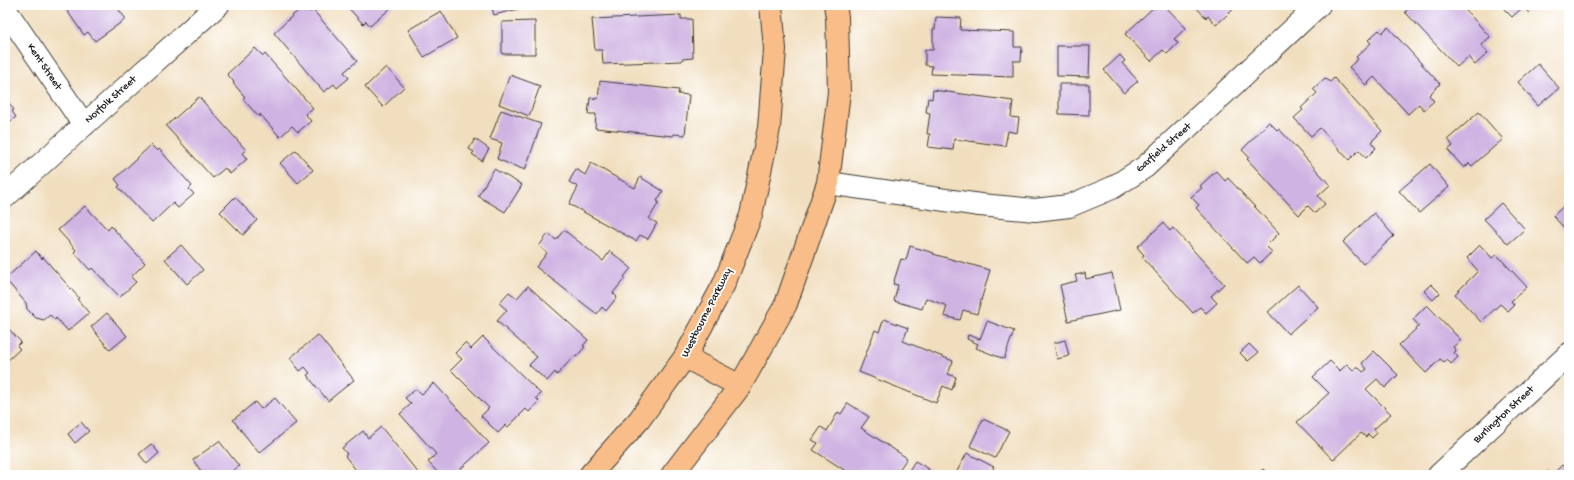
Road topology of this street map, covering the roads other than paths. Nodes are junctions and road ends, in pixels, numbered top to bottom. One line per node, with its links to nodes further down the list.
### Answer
1 (218, 5): 6 (street, Norfolk Street)
2 (770, 5): 10 (main road, Westbourne Parkway)
3 (835, 5): 7 (main road)
4 (1319, 5): 7 (street, Garfield Street)
5 (5, 9): 6 (street, Kent Street)
6 (84, 124): 8 (street, Norfolk Street)
7 (828, 182): 11 (main road)
8 (5, 197)
9 (1569, 354): 14 (street, Burlington Street)
10 (685, 357): 11 (main road); 12 (main road, Westbourne Parkway)
11 (740, 386): 13 (main road)
12 (590, 475)
13 (672, 475)
14 (1440, 475)

